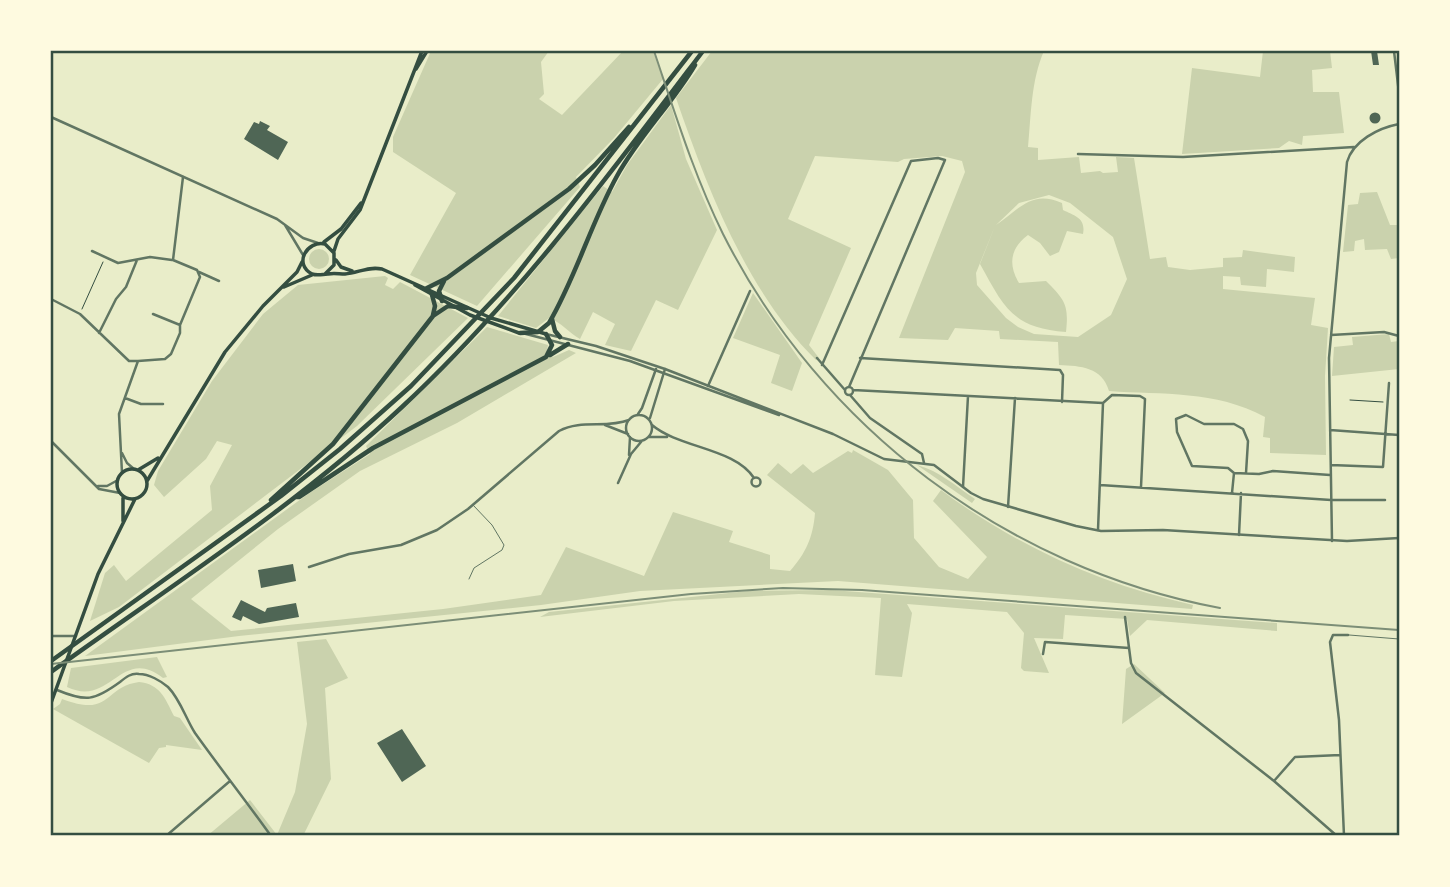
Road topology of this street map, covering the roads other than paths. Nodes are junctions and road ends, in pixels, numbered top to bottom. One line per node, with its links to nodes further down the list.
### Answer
1 (424, 51): 14 (main road)
2 (692, 51): 6 (highway)
3 (703, 51): 8 (highway)
4 (1394, 51): 5 (street)
5 (1397, 58): 7 (street)
6 (660, 93): 26 (highway); 107 (highway)
7 (1399, 93)
8 (664, 105): 40 (highway); 101 (highway)
9 (51, 117): 13 (street)
10 (1399, 124): 11 (street)
11 (1354, 147): 12 (street); 46 (street)
12 (1078, 154)
13 (183, 177): 15 (street); 21 (street)
14 (366, 195): 16 (main road); 18 (main road)
15 (283, 222): 16 (street); 19 (street)
16 (319, 243): 18 (main road); 19 (main road)
17 (92, 251): 20 (street)
18 (335, 255): 22 (main road); 24 (main road)
19 (303, 258): 25 (main road); 30 (main road)
20 (137, 260): 21 (street); 43 (street)
21 (173, 260): 23 (street)
22 (354, 271): 24 (main road); 28 (main road)
23 (199, 272): 27 (street); 41 (street)
24 (326, 274): 25 (main road)
25 (314, 275): 30 (main road)
26 (447, 278): 29 (highway); 32 (highway)
27 (219, 281)
28 (411, 282): 29 (main road); 33 (main road)
29 (427, 288): 32 (main road)
30 (279, 290): 81 (main road)
31 (750, 292): 59 (street)
32 (439, 294): 35 (highway); 37 (main road)
33 (432, 295): 35 (main road); 39 (highway)
34 (51, 299): 43 (street)
35 (442, 301): 36 (main road)
36 (451, 306): 37 (highway); 39 (highway); 44 (main road)
37 (467, 308): 42 (main road)
38 (153, 314): 41 (street)
39 (433, 316): 107 (highway)
40 (553, 316): 42 (highway); 48 (highway)
41 (180, 325): 54 (street)
42 (538, 332): 44 (highway); 45 (main road)
43 (99, 333): 54 (street)
44 (520, 333): 49 (street)
45 (546, 334): 48 (street); 49 (highway)
46 (1331, 335): 47 (street); 72 (street)
47 (1399, 336)
48 (560, 337): 56 (street)
49 (551, 341): 50 (street); 51 (highway)
50 (568, 344): 51 (highway); 56 (street)
51 (546, 357): 101 (highway)
52 (817, 358): 55 (street)
53 (860, 358): 55 (street); 60 (street); 65 (street)
54 (138, 361): 63 (street)
55 (822, 365): 60 (street)
56 (656, 368): 57 (street); 68 (street)
57 (664, 371): 59 (street); 70 (street)
58 (1389, 383): 73 (street)
59 (707, 387): 83 (street)
60 (849, 389): 61 (street); 61 (street); 62 (street)
61 (850, 395): 83 (street)
62 (968, 396): 64 (street); 96 (street)
63 (125, 398): 67 (street); 80 (street)
64 (1015, 398): 65 (street); 106 (street)
65 (1062, 402): 66 (street)
66 (1103, 403): 95 (street); 97 (street)
67 (163, 404)
68 (636, 415): 69 (street); 70 (street)
69 (629, 420): 71 (street); 74 (street)
70 (651, 423): 76 (street); 77 (street)
71 (602, 424): 74 (street); 105 (street)
72 (1330, 430): 73 (street); 84 (street)
73 (1385, 434): 75 (street); 84 (street)
74 (629, 435): 78 (street); 82 (street)
75 (1399, 435)
76 (648, 437): 77 (street); 78 (street)
77 (674, 438): 90 (street)
78 (644, 440): 82 (street)
79 (51, 441): 94 (street)
80 (121, 449): 85 (street); 86 (street)
81 (162, 454): 85 (main road); 92 (main road)
82 (628, 458): 93 (street)
83 (924, 463): 96 (street)
84 (1331, 464): 89 (street)
85 (136, 470): 86 (main road); 92 (main road)
86 (122, 473): 91 (main road)
87 (1234, 473): 88 (street); 88 (street); 98 (street)
88 (1246, 473): 89 (street)
89 (1331, 475): 103 (street)
90 (754, 478)
91 (118, 480): 94 (street); 100 (main road)
92 (147, 481): 102 (main road)
93 (618, 483)
94 (95, 484): 100 (street)
95 (1100, 485): 97 (street); 109 (street)
96 (963, 487): 106 (street)
97 (1141, 487): 98 (street)
98 (1232, 493): 99 (street)
99 (1241, 493): 103 (street); 110 (street)
100 (122, 495): 102 (main road); 108 (main road)
101 (294, 497): 123 (highway)
102 (135, 499): 108 (main road)
103 (1331, 500): 104 (street); 112 (street)
104 (1385, 500)
105 (473, 505): 113 (street); 114 (lane)
106 (1008, 507): 109 (street)
107 (264, 508): 122 (highway)
108 (121, 528): 118 (main road)
109 (1098, 530): 110 (street)
110 (1239, 535): 112 (street)
111 (1399, 538): 112 (street)
112 (1332, 541)
113 (309, 567)
114 (469, 579)
115 (1125, 617): 120 (street)
116 (1348, 635): 119 (lane); 126 (street)
117 (51, 636): 118 (street)
118 (76, 636): 124 (main road)
119 (1399, 639)
120 (1129, 648): 121 (street); 128 (street)
121 (1043, 654)
122 (51, 661)
123 (51, 672)
124 (56, 690): 125 (main road); 127 (street)
125 (51, 703)
126 (1341, 755): 128 (street); 132 (street)
127 (231, 780): 129 (street); 130 (street)
128 (1274, 781): 131 (street)
129 (166, 836)
130 (271, 836)
131 (1337, 836)
132 (1344, 836)

